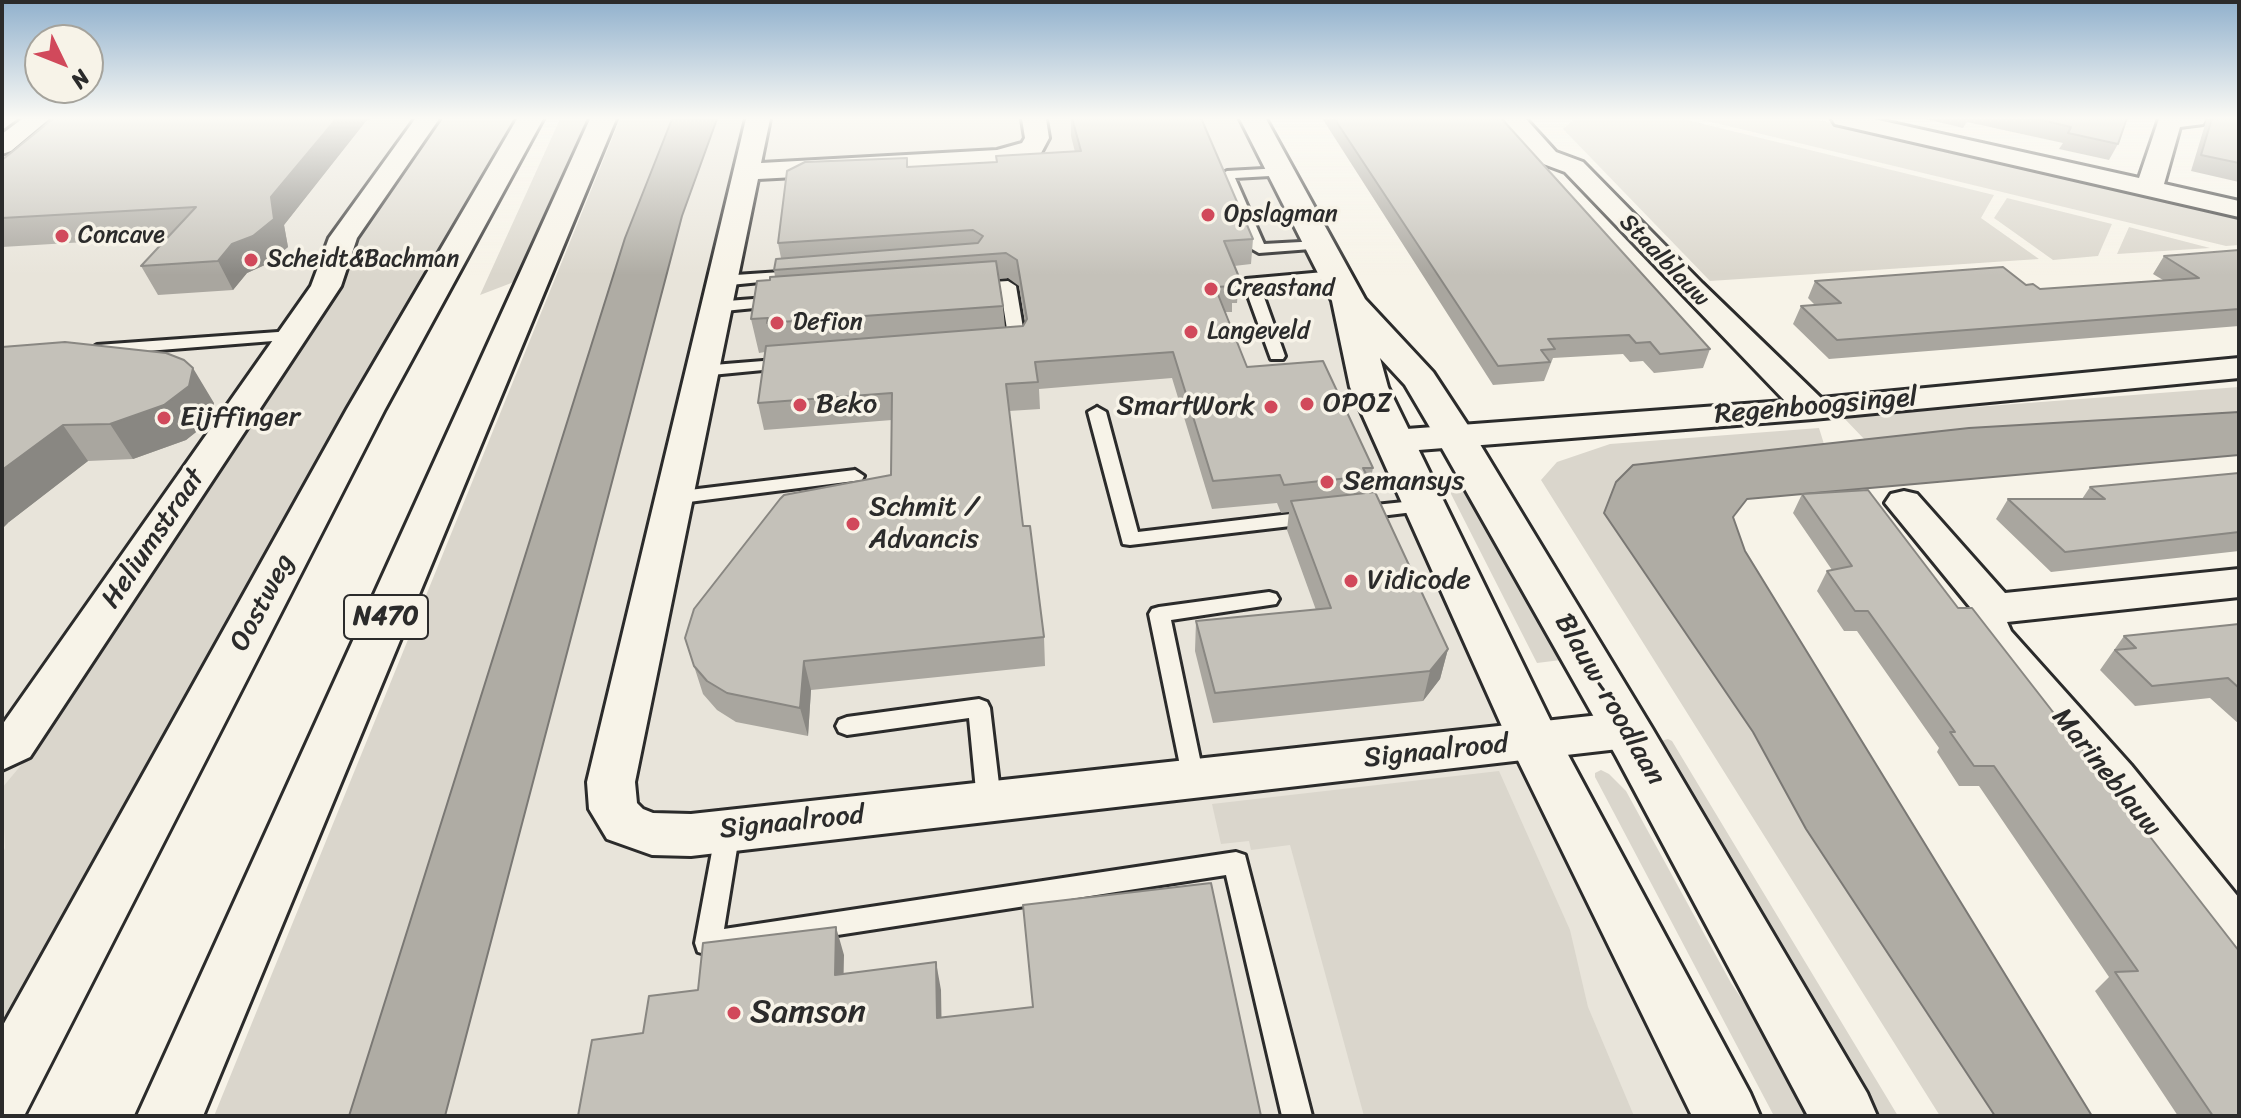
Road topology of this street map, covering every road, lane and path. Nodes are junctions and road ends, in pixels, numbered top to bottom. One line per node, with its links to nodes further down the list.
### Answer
1 (390, 171): 18 (street, Heliumstraat)
2 (500, 171): 44 (main road, Oostweg)
3 (580, 171): 45 (main road, N470)
4 (759, 171): 8 (street)
5 (1578, 171): 25 (street, Staalblauw)
6 (2081, 171): 10 (street)
7 (2154, 171): 10 (street)
8 (744, 172): 16 (street, Signaalrood)
9 (1282, 172): 12 (main road, Blauw-roodlaan); 12 (lane)
10 (2149, 188): 11 (street)
11 (2239, 209)
12 (1319, 245): 14 (main road, Blauw-roodlaan)
13 (816, 274): 16 (lane)
14 (1342, 288): 21 (lane); 27 (main road, Blauw-roodlaan); 28 (main road, Blauw-roodlaan)
15 (961, 289): 19 (lane)
16 (717, 294): 17 (lane); 24 (street, Signaalrood)
17 (792, 302)
18 (292, 336): 20 (lane); 39 (street, Heliumstraat)
19 (1003, 347)
20 (78, 351)
21 (1277, 356)
22 (812, 362): 24 (lane)
23 (2239, 368): 25 (street, Regenboogsingel)
24 (701, 371): 30 (street, Signaalrood)
25 (1813, 409): 27 (street, Regenboogsingel)
26 (1097, 412): 32 (lane)
27 (1455, 436): 28 (street, Regenboogsingel); 37 (main road, Blauw-roodlaan)
28 (1393, 441): 32 (main road, Blauw-roodlaan)
29 (855, 476): 30 (lane)
30 (673, 498): 42 (street, Signaalrood)
31 (1904, 503): 35 (street)
32 (1423, 506): 38 (main road, Blauw-roodlaan)
33 (2239, 583): 35 (street)
34 (1269, 599): 40 (lane)
35 (1995, 609): 43 (street, Marineblauw)
36 (847, 726): 41 (lane)
37 (1627, 730): 38 (street, Signaalrood); 48 (main road, Blauw-roodlaan)
38 (1534, 740): 40 (street, Signaalrood); 47 (main road, Blauw-roodlaan)
39 (2, 752)
40 (1192, 778): 41 (street, Signaalrood)
41 (989, 801): 42 (street, Signaalrood)
42 (728, 830): 46 (lane)
43 (2239, 938)
44 (2, 1091)
45 (170, 1116)
46 (1297, 1116)
47 (1727, 1116)
48 (1844, 1116)

